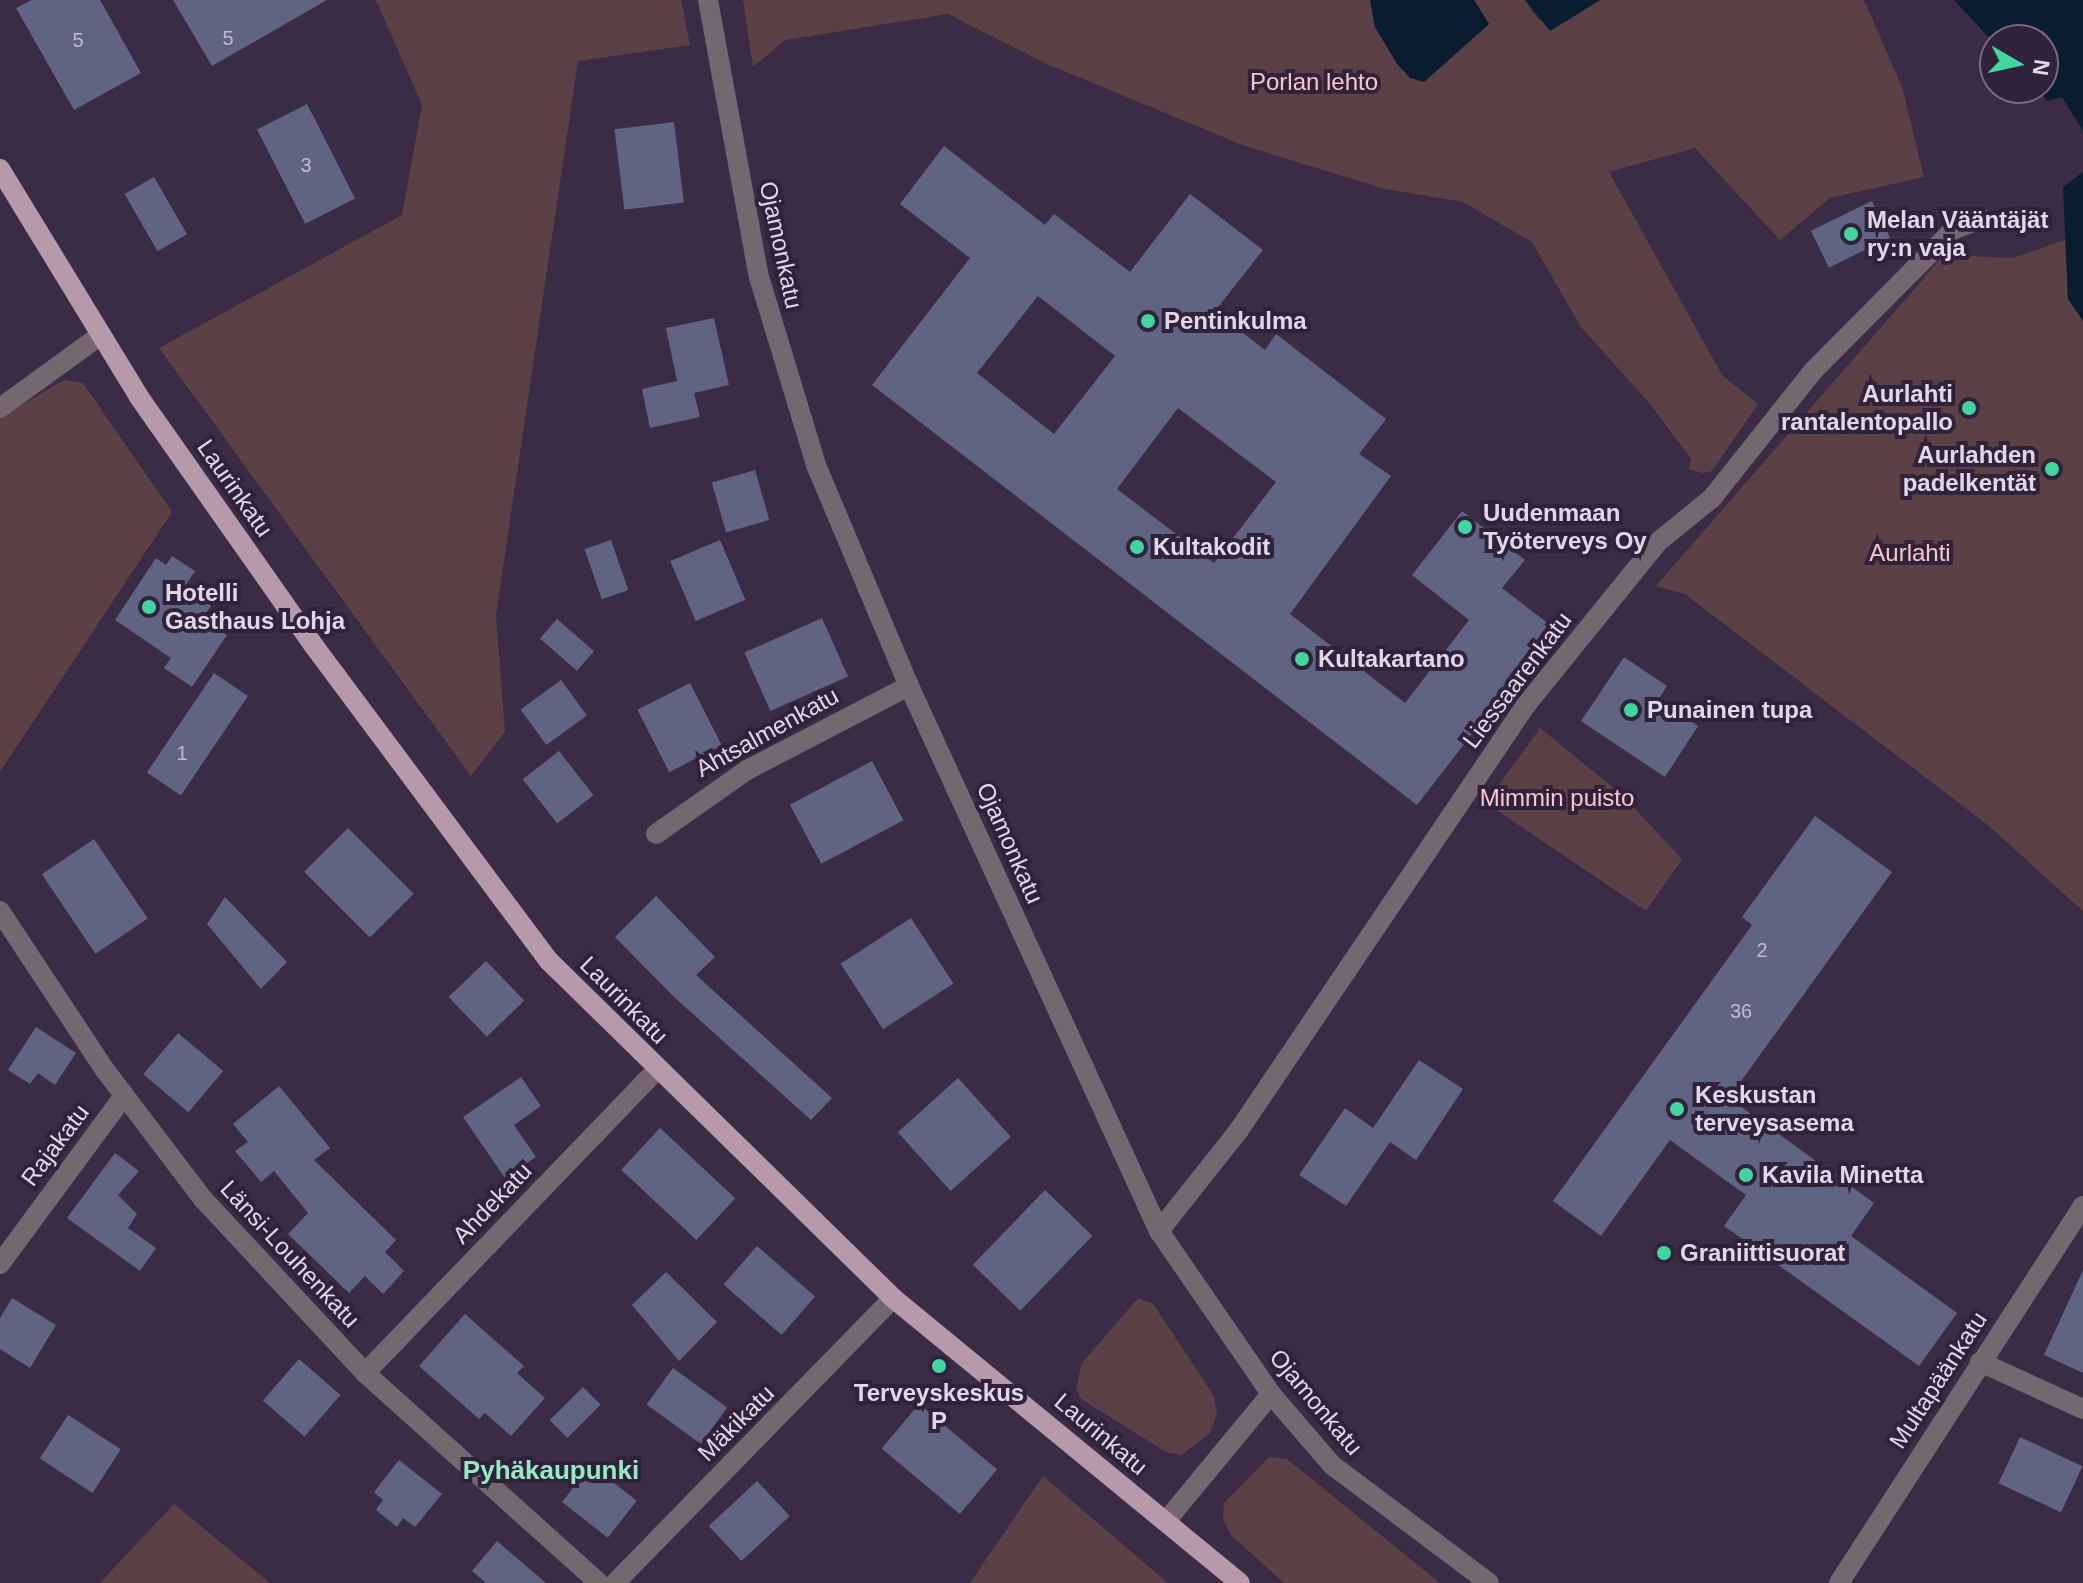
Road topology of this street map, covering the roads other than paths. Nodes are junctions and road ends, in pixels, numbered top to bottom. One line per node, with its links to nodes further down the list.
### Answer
1 (708, 0): 6 (street, Ojamonkatu)
2 (0, 169): 4 (main road, Laurinkatu)
3 (1982, 219): 12 (street, Liessaarenkatu)
4 (101, 335): 5 (street); 9 (main road, Laurinkatu)
5 (0, 408)
6 (909, 686): 7 (street, Ahtsalmenkatu); 12 (street, Ojamonkatu)
7 (656, 834)
8 (0, 911): 10 (street, Länsi-Louhenkatu)
9 (657, 1070): 14 (main road, Laurinkatu); 16 (street, Ahdekatu)
10 (124, 1096): 13 (street, Rajakatu); 16 (street, Länsi-Louhenkatu)
11 (2083, 1206): 15 (street, Multapäänkatu)
12 (1159, 1231): 17 (street, Ojamonkatu)
13 (0, 1264)
14 (893, 1298): 19 (main road, Laurinkatu); 21 (street, Mäkikatu)
15 (1980, 1362): 18 (street); 24 (street, Multapäänkatu)
16 (365, 1373): 20 (street, Länsi-Louhenkatu)
17 (1271, 1394): 19 (street); 23 (street, Ojamonkatu)
18 (2083, 1409)
19 (1166, 1521): 22 (main road, Laurinkatu)
20 (599, 1583)
21 (615, 1583)
22 (1240, 1583)
23 (1489, 1583)
24 (1839, 1583)

